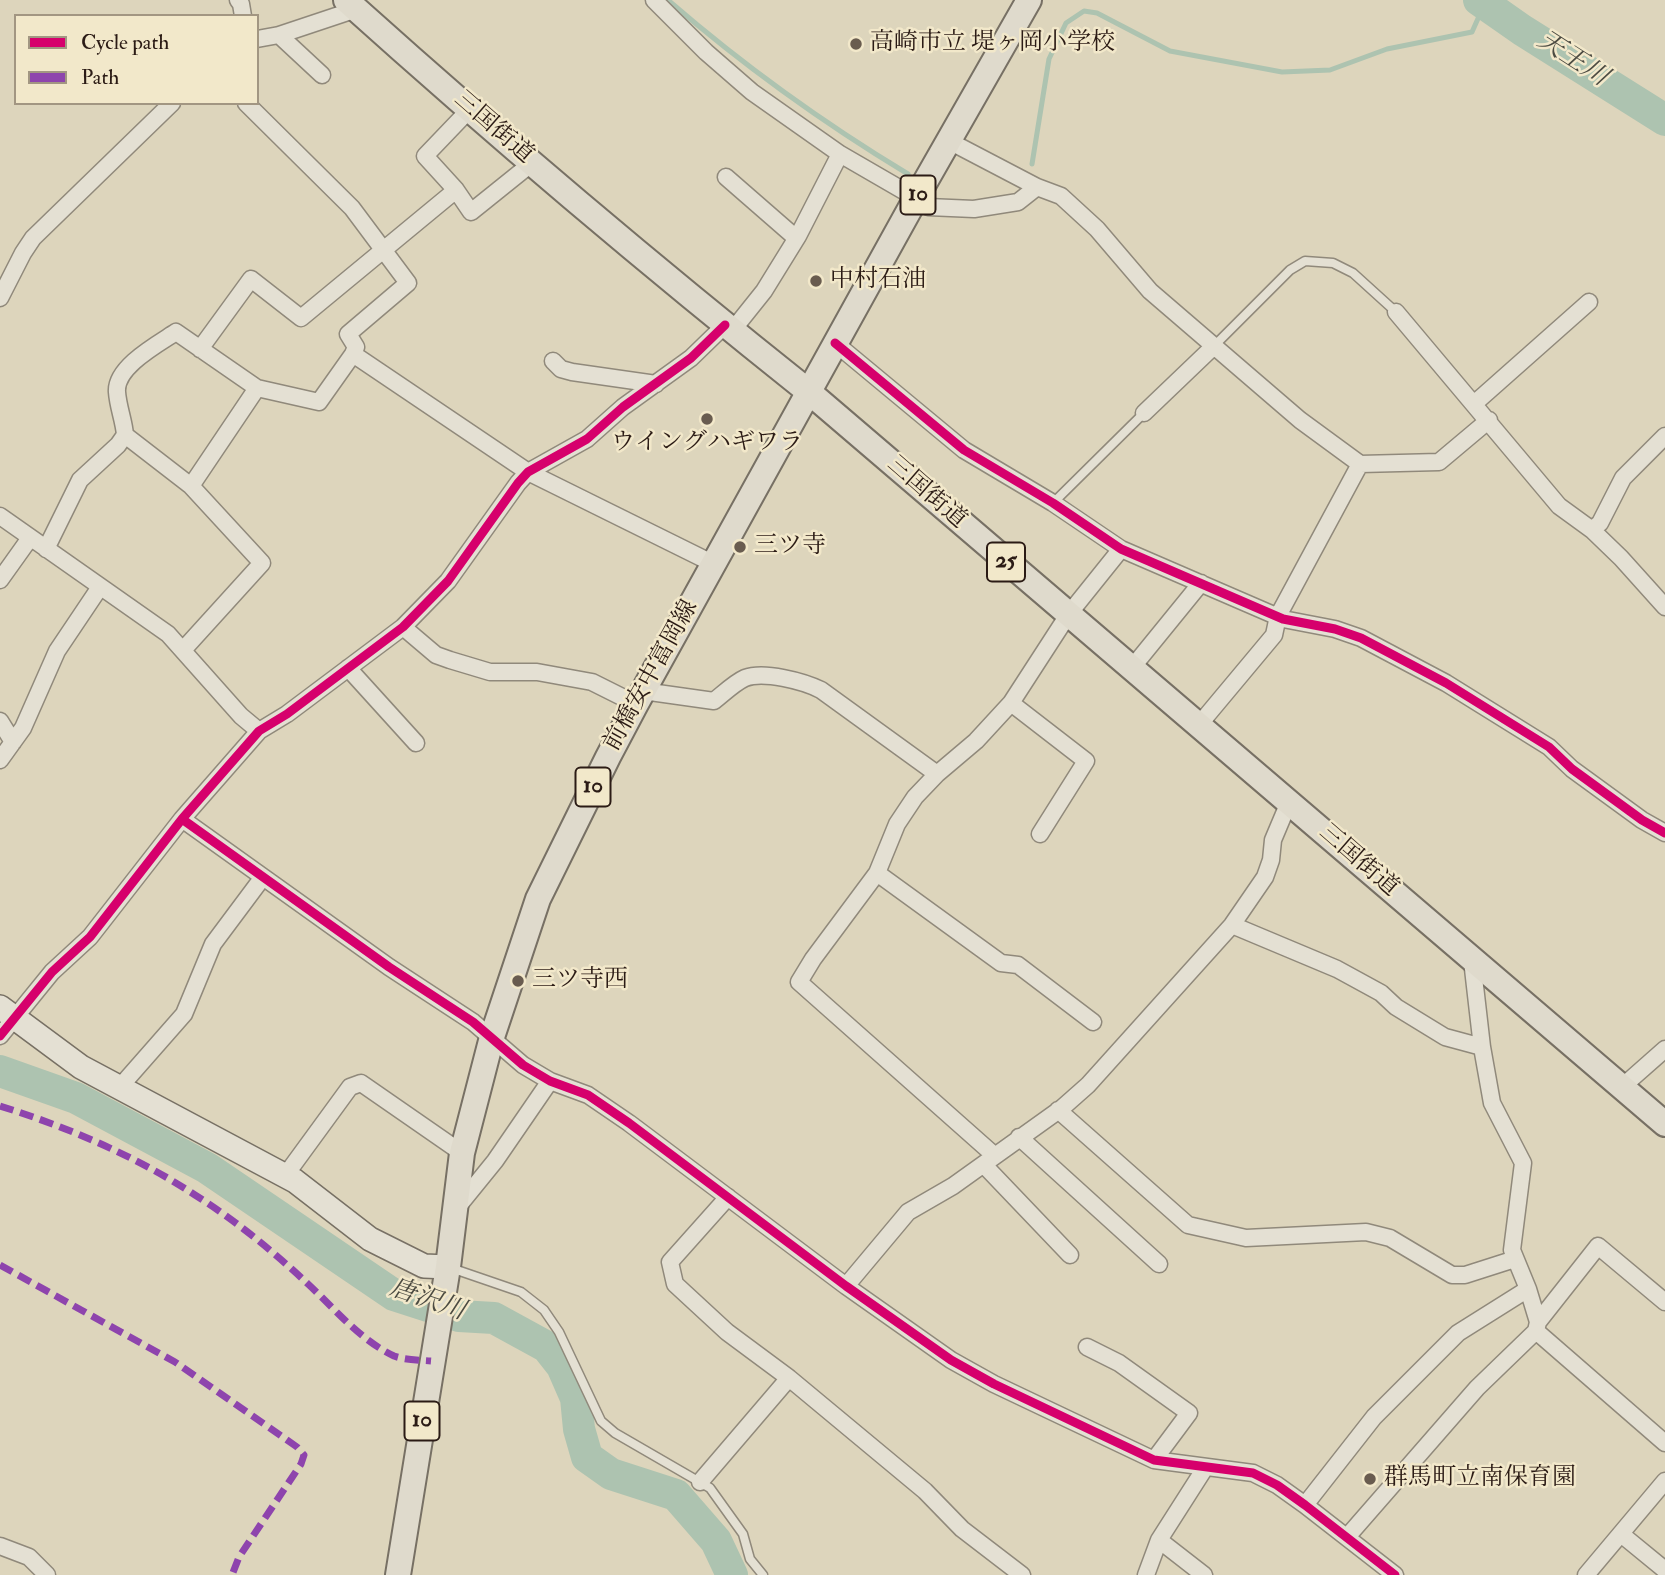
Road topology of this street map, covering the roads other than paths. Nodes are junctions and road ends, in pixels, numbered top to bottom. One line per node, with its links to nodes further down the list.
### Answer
1 (654, 0): 11 (street)
2 (1030, 0): 10 (main road, 前橋安中富岡線 / 10)
3 (351, 5): 4 (street); 9 (main road, 三国街道 / 25)
4 (279, 35): 5 (street); 6 (street)
5 (259, 39)
6 (322, 75)
7 (170, 105): 19 (street)
8 (248, 105): 18 (street)
9 (470, 109): 12 (main road, 三国街道 / 25); 15 (street)
10 (949, 141): 14 (street); 16 (main road, 前橋安中富岡線 / 10)
11 (840, 154): 16 (street); 17 (street)
12 (532, 163): 15 (street); 22 (main road, 三国街道 / 25)
13 (726, 177): 17 (street)
14 (1037, 187): 16 (street); 24 (street)
15 (456, 190): 18 (street)
16 (916, 198): 23 (main road, 前橋安中富岡線 / 10)
17 (796, 238): 22 (street)
18 (385, 249): 25 (street); 26 (street)
19 (0, 298)
20 (1589, 302): 31 (street)
21 (1396, 312): 24 (lane); 31 (street)
22 (728, 328): 28 (street); 30 (main road, 三国街道 / 25)
23 (835, 343): 30 (main road, 前橋安中富岡線 / 10); 39 (street)
24 (1213, 347): 32 (street); 36 (street)
25 (200, 349): 29 (street); 34 (street)
26 (353, 354): 29 (street); 37 (street)
27 (553, 361): 28 (street)
28 (656, 384): 37 (street)
29 (257, 388): 38 (street)
30 (809, 392): 45 (main road, 前橋安中富岡線 / 10); 50 (main road, 三国街道 / 25)
31 (1475, 404): 33 (street)
32 (1144, 413): 39 (lane)
33 (1489, 421): 36 (street); 41 (street)
34 (125, 435): 38 (street); 43 (street)
35 (1665, 436): 41 (street)
36 (1360, 464): 51 (street)
37 (528, 472): 45 (street); 52 (street)
38 (191, 486): 53 (street)
39 (1053, 503): 44 (street)
40 (0, 516): 42 (street)
41 (1592, 530): 49 (street)
42 (30, 538): 43 (street); 46 (street)
43 (46, 549): 48 (street)
44 (1121, 549): 47 (street); 50 (street)
45 (714, 564): 56 (main road, 前橋安中富岡線 / 10)
46 (0, 580)
47 (1200, 583): 51 (street); 55 (street)
48 (100, 587): 53 (street); 61 (street)
49 (1665, 607)
50 (1068, 615): 55 (main road, 三国街道 / 25); 57 (street)
51 (1278, 617): 59 (street); 67 (street)
52 (403, 627): 54 (street); 56 (street)
53 (183, 650): 60 (street)
54 (348, 668): 60 (street); 62 (street)
55 (1131, 669): 59 (main road, 三国街道 / 25)
56 (640, 697): 64 (street); 76 (main road, 前橋安中富岡線 / 10)
57 (1011, 703): 64 (street); 68 (street)
58 (0, 721): 61 (street)
59 (1198, 726): 65 (main road, 三国街道 / 25)
60 (259, 731): 66 (street)
61 (13, 742): 63 (street)
62 (416, 743)
63 (0, 760)
64 (937, 774): 69 (street)
65 (1289, 802): 71 (street); 72 (main road, 三国街道 / 25)
66 (182, 819): 70 (street); 73 (street)
67 (1665, 833)
68 (1040, 834)
69 (877, 873): 74 (street); 86 (street)
70 (263, 877): 76 (street); 81 (street)
71 (1232, 925): 77 (street); 82 (street)
72 (1472, 960): 77 (street); 80 (main road, 三国街道 / 25)
73 (8, 1012): 75 (street); 81 (street)
74 (1093, 1022)
75 (0, 1036)
76 (492, 1037): 79 (street); 85 (main road, 前橋安中富岡線 / 10)
77 (1482, 1047): 91 (street)
78 (1665, 1049): 80 (street)
79 (550, 1081): 88 (street); 89 (street)
80 (1622, 1087): 83 (main road, 三国街道 / 25)
81 (119, 1088): 87 (street)
82 (1058, 1111): 84 (street); 91 (street)
83 (1665, 1125)
84 (1019, 1138): 86 (street); 92 (street)
85 (462, 1153): 87 (street); 89 (main road, 前橋安中富岡線 / 10)
86 (989, 1160): 90 (street); 94 (street)
87 (285, 1176): 93 (street)
88 (728, 1197): 94 (street); 99 (street)
89 (453, 1212): 93 (main road, 前橋安中富岡線 / 10)
90 (1070, 1255)
91 (1515, 1259): 95 (street)
92 (1159, 1264)
93 (448, 1267): 104 (lane); 112 (main road, 前橋安中富岡線 / 10)
94 (846, 1286): 101 (street)
95 (1528, 1289): 97 (street); 105 (street)
96 (1665, 1302): 97 (street)
97 (1537, 1327): 100 (street); 107 (street)
98 (1087, 1347): 101 (street)
99 (789, 1378): 104 (street); 114 (street)
100 (1665, 1443)
101 (1154, 1460): 102 (street)
102 (1205, 1468): 105 (street); 108 (street)
103 (1665, 1481): 106 (street)
104 (700, 1482): 113 (lane)
105 (1305, 1505): 107 (street)
106 (1621, 1534): 110 (street); 118 (street)
107 (1347, 1537): 117 (street)
108 (1158, 1540): 115 (street); 116 (street)
109 (0, 1546): 111 (street)
110 (1665, 1570)
111 (47, 1575)
112 (398, 1575)
113 (763, 1575)
114 (1022, 1575)
115 (1146, 1575)
116 (1204, 1575)
117 (1395, 1575)
118 (1586, 1575)

